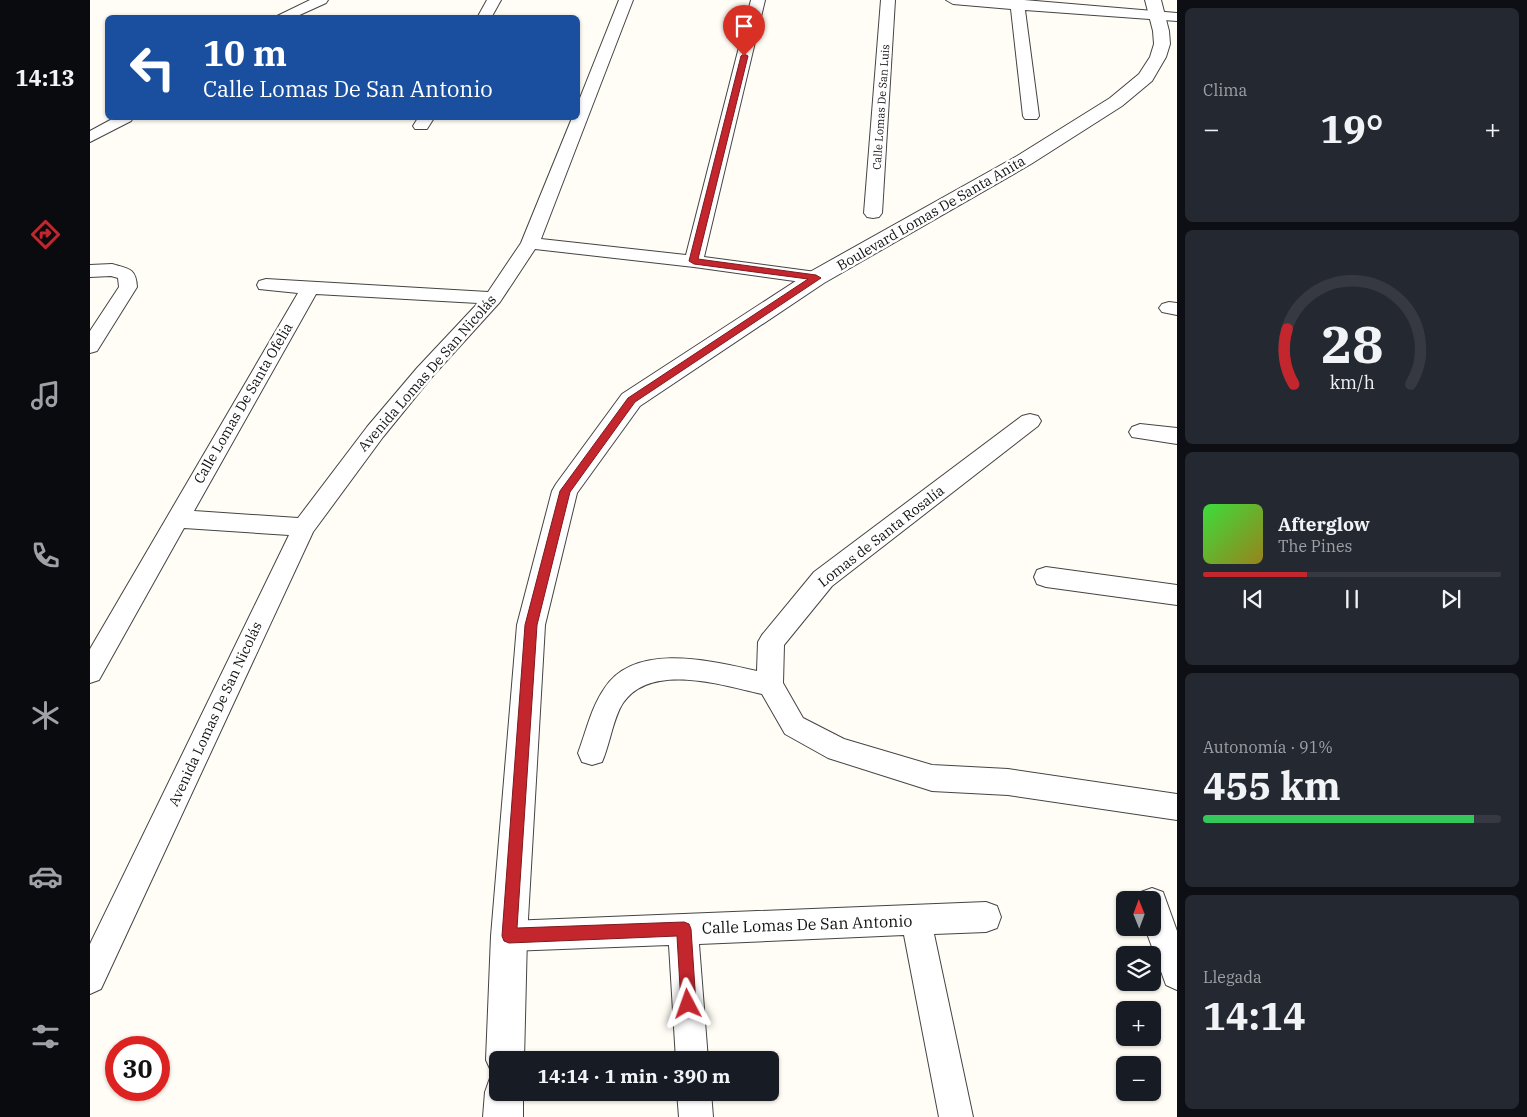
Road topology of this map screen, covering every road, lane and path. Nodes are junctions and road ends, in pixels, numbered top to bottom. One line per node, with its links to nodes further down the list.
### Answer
1 (321, 0): 9 (street)
2 (494, 0): 10 (street)
3 (626, 0): 11 (street, Avenida Lomas De San Nicolás)
4 (758, 0): 18 (street)
5 (888, 0): 16 (street, Calle Lomas De San Luis)
6 (953, 0): 7 (street)
7 (1018, 3): 8 (street); 12 (street)
8 (1163, 11): 20 (street, Boulevard Lomas De Santa Anita)
9 (287, 15)
10 (486, 15)
11 (580, 116)
12 (1031, 116)
13 (121, 120): 15 (street)
14 (579, 120): 17 (street, Avenida Lomas De San Nicolás)
15 (90, 137)
16 (874, 213)
17 (530, 243): 18 (street); 23 (street, Avenida Lomas De San Nicolás)
18 (694, 261): 20 (street)
19 (90, 271): 24 (street)
20 (816, 278): 42 (street, Boulevard Lomas De Santa Anita)
21 (266, 285): 22 (street)
22 (310, 288): 23 (street); 30 (street, Calle Lomas De Santa Ofelia)
23 (493, 298): 31 (street, Avenida Lomas De San Nicolás)
24 (110, 317): 25 (street); 26 (street)
25 (90, 318)
26 (90, 346)
27 (1030, 421): 35 (street, Lomas de Santa Rosalía)
28 (1140, 432): 29 (street)
29 (1177, 436)
30 (176, 519): 31 (street); 34 (street, Calle Lomas De Santa Ofelia)
31 (304, 527): 44 (street, Avenida Lomas De San Nicolás)
32 (1046, 577): 33 (street)
33 (1177, 595)
34 (90, 672)
35 (770, 685): 36 (street); 37 (street)
36 (592, 753)
37 (1177, 807)
38 (986, 918): 39 (street, Calle Lomas De San Antonio)
39 (916, 919): 41 (street, Calle Lomas De San Antonio); 51 (street)
40 (1161, 927): 43 (street)
41 (684, 929): 42 (street, Calle Lomas De San Antonio); 46 (street)
42 (509, 936): 45 (street, Boulevard Lomas De Santa Anita)
43 (1177, 974)
44 (90, 978)
45 (505, 1051)
46 (691, 1051)
47 (504, 1101): 49 (street)
48 (695, 1101): 50 (street)
49 (503, 1117)
50 (696, 1117)
51 (956, 1117)

